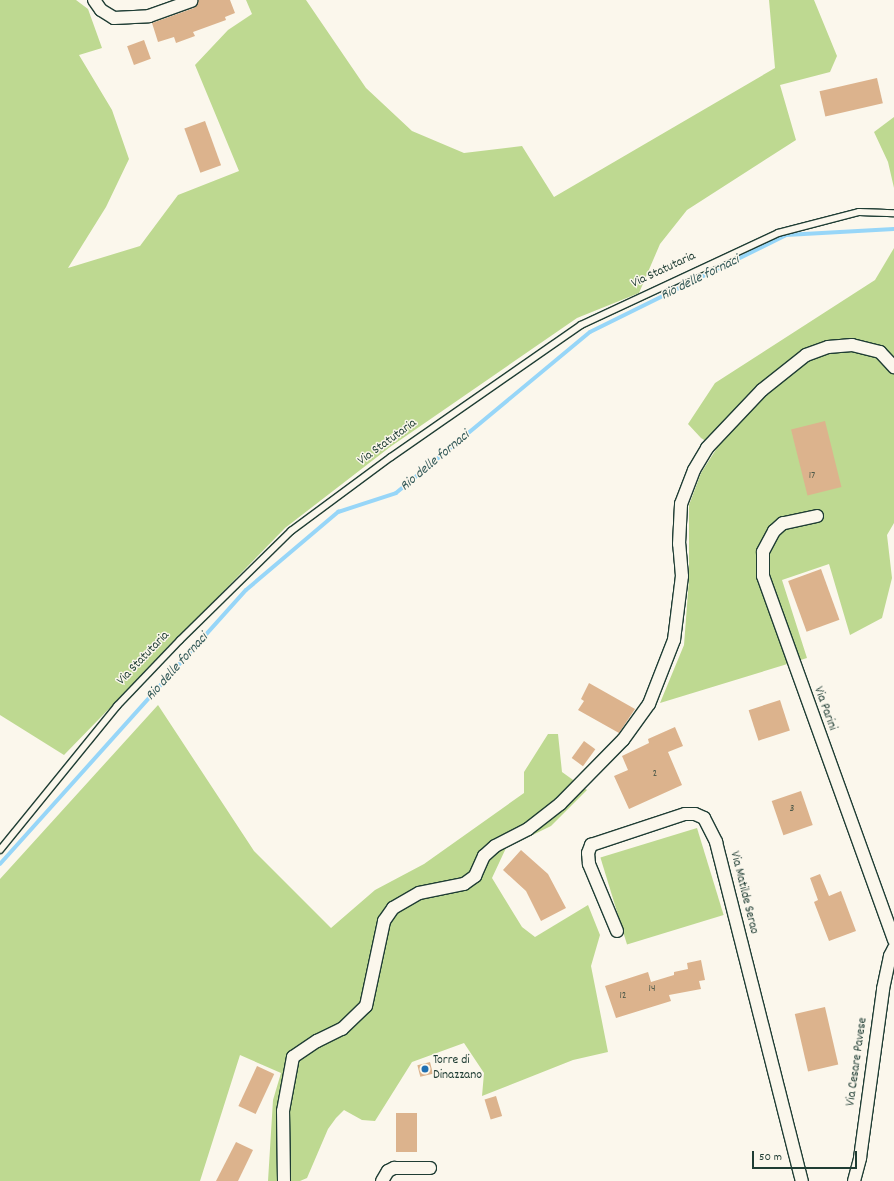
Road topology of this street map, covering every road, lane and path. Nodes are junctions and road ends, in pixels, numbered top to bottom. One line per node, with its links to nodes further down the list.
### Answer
1 (94, 0): 2 (street)
2 (192, 1)
3 (894, 213): 6 (lane, Via Statutaria)
4 (894, 367): 11 (street)
5 (817, 516): 8 (street, Via Parini)
6 (0, 850)
7 (617, 931): 13 (street, Via Matilde Serao)
8 (894, 940)
9 (894, 948): 14 (street, Via Cesare Pavese)
10 (430, 1168): 12 (street)
11 (284, 1181)
12 (382, 1181)
13 (802, 1181)
14 (854, 1181)

